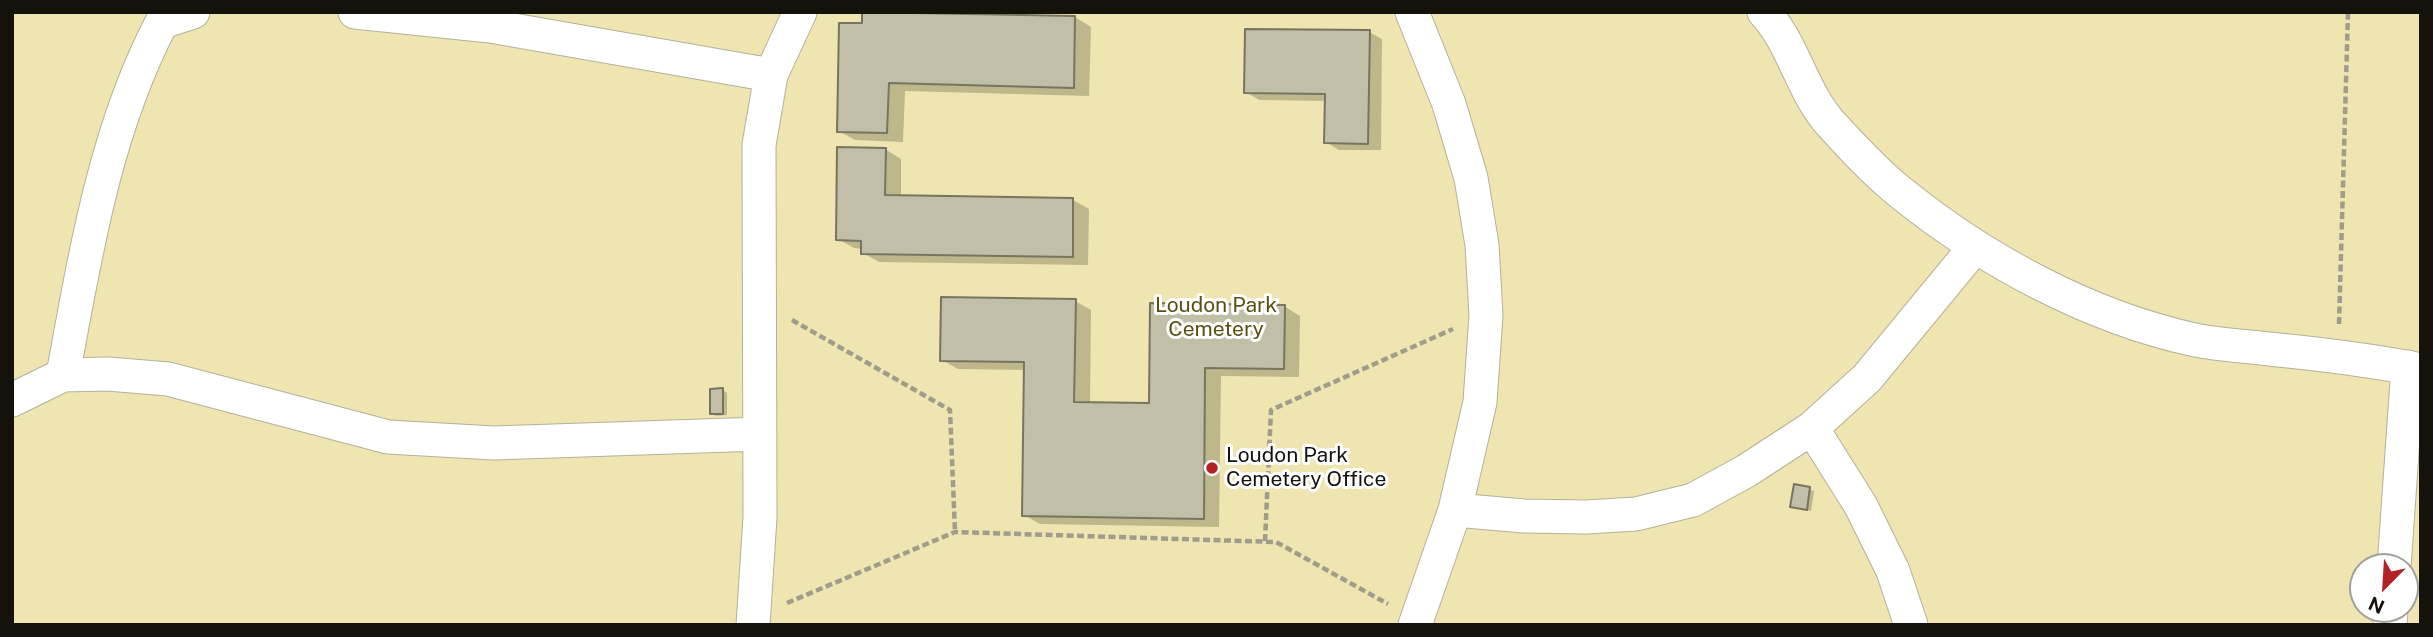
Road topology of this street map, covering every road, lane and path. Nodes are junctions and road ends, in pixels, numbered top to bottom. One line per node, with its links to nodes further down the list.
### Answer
1 (194, 12): 7 (street)
2 (355, 12): 8 (street)
3 (800, 12): 8 (street)
4 (1412, 12): 11 (street)
5 (1764, 12): 9 (street)
6 (2348, 12): 12 (path)
7 (158, 17): 14 (street)
8 (771, 75): 10 (street)
9 (1975, 247): 12 (street); 16 (street)
10 (760, 302): 17 (street); 19 (path)
11 (1486, 315): 18 (street); 20 (path)
12 (2338, 356): 13 (street)
13 (2414, 369): 21 (street)
14 (63, 375): 15 (street); 17 (street)
15 (12, 400)
16 (1812, 428): 18 (street); 24 (street)
17 (760, 434): 22 (street)
18 (1455, 510): 23 (street)
19 (955, 532): 20 (path); 22 (path)
20 (1265, 541): 23 (path)
21 (2395, 553)
22 (753, 621)
23 (1416, 622)
24 (1910, 625)

